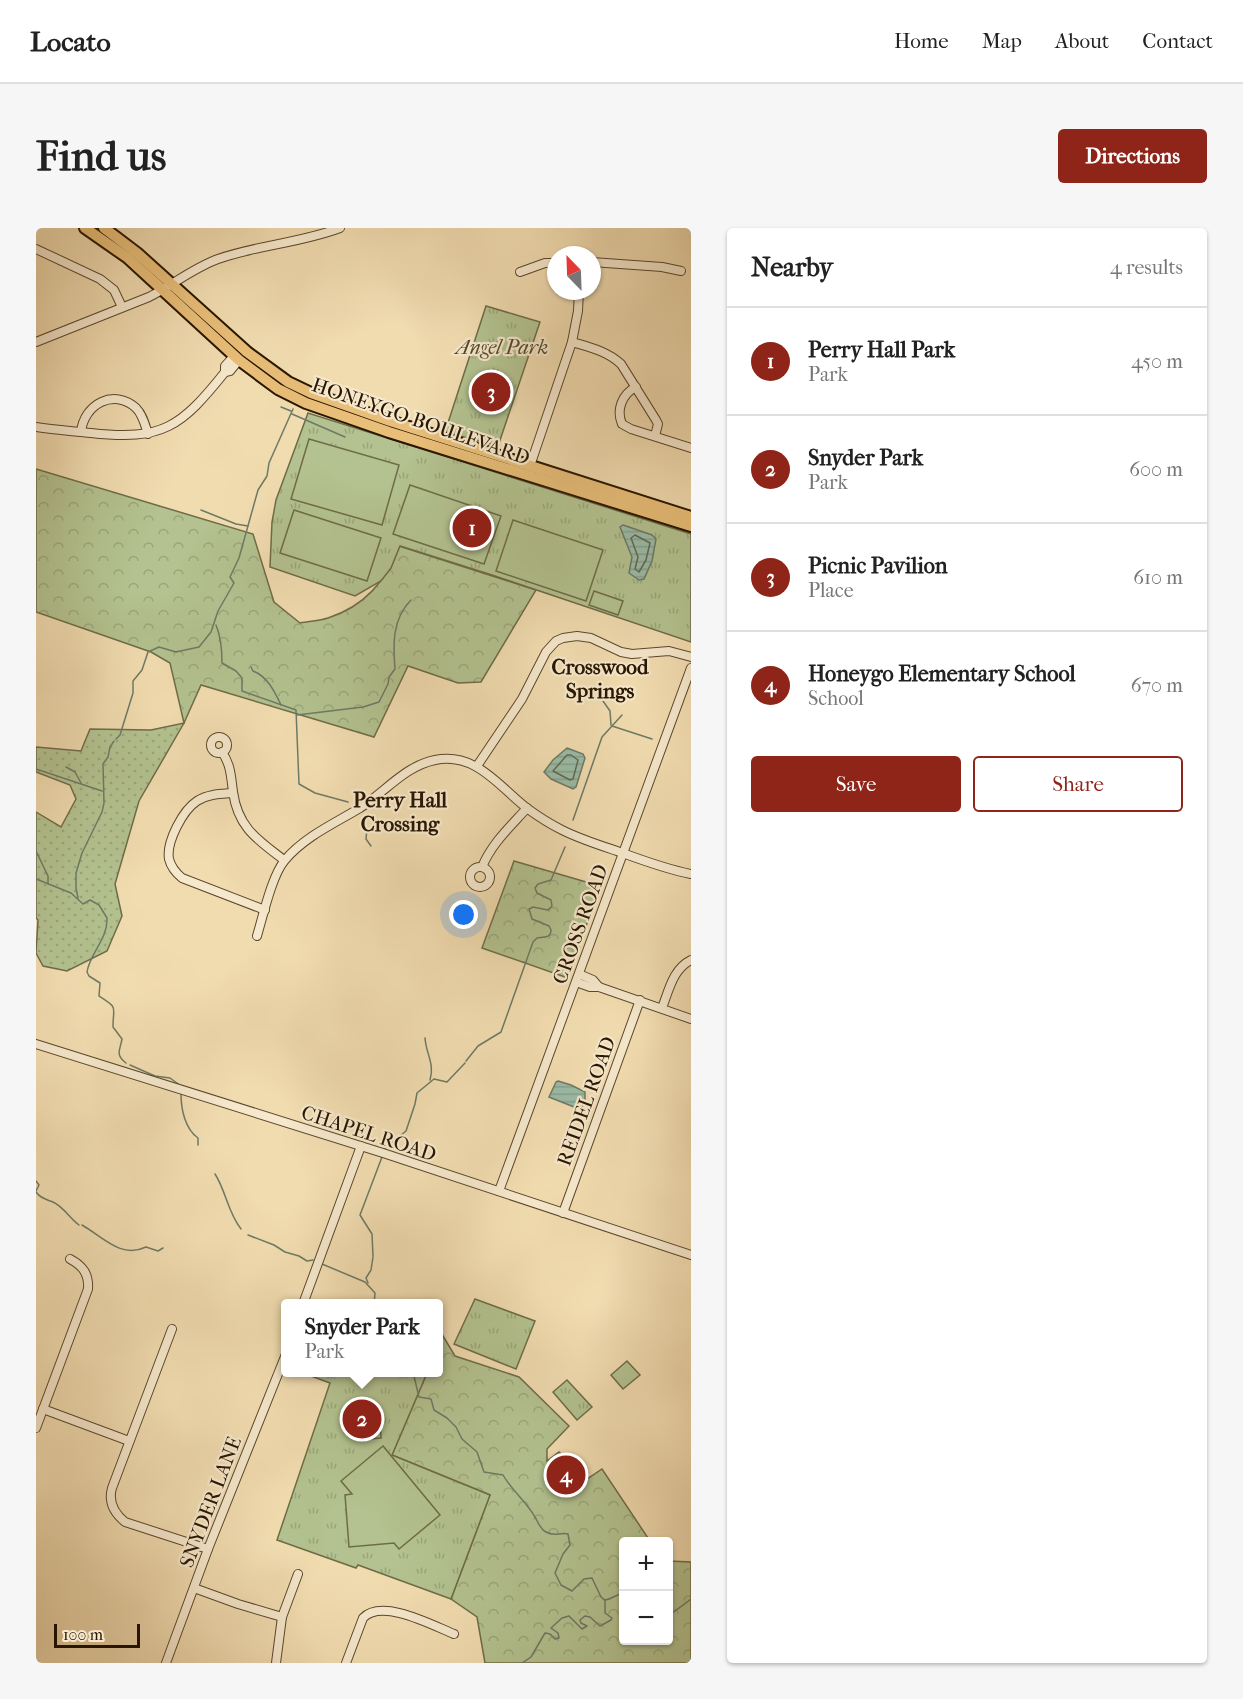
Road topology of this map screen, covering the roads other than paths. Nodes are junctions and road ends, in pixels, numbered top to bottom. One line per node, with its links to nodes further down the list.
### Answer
1 (85, 228): 10 (main road, HONEYGO BOULEVARD)
2 (104, 228): 10 (main road, HONEYGO BOULEVARD)
3 (340, 228): 4 (street)
4 (326, 230): 10 (street)
5 (36, 249): 12 (street)
6 (547, 263): 9 (street)
7 (601, 263): 8 (street)
8 (681, 271)
9 (520, 272)
10 (167, 287): 12 (street); 15 (main road, HONEYGO BOULEVARD); 22 (main road, HONEYGO BOULEVARD)
11 (579, 300): 14 (street)
12 (122, 307): 13 (street)
13 (36, 342)
14 (572, 342): 16 (street); 22 (street)
15 (236, 358): 19 (street); 24 (main road, HONEYGO BOULEVARD)
16 (636, 387): 20 (street); 20 (street)
17 (36, 427): 18 (street)
18 (81, 432): 19 (street); 19 (street)
19 (148, 434)
20 (655, 436): 21 (street)
21 (691, 448)
22 (530, 466): 23 (main road, HONEYGO BOULEVARD)
23 (691, 517)
24 (691, 526)
25 (691, 657): 28 (street)
26 (691, 668): 31 (street, CROSS ROAD)
27 (222, 752): 29 (street)
28 (477, 766): 30 (street); 32 (street)
29 (233, 793): 32 (street); 35 (street)
30 (527, 808): 31 (street); 33 (street)
31 (623, 853): 34 (street); 38 (street, CROSS ROAD)
32 (285, 860): 35 (street)
33 (482, 867)
34 (691, 874)
35 (265, 909): 36 (street)
36 (257, 936)
37 (691, 960): 40 (street)
38 (577, 978): 39 (street); 44 (street, CROSS ROAD)
39 (640, 1000): 40 (street); 45 (street, REIDEL ROAD)
40 (662, 1008): 41 (street)
41 (691, 1019)
42 (36, 1044): 43 (street, CHAPEL ROAD)
43 (361, 1146): 44 (street, CHAPEL ROAD); 48 (street)
44 (499, 1191): 45 (street, CHAPEL ROAD)
45 (563, 1213): 46 (street, CHAPEL ROAD)
46 (691, 1255)
47 (70, 1259): 51 (street)
48 (305, 1299)
49 (172, 1329): 53 (street)
50 (281, 1364): 54 (street, SNYDER LANE)
51 (43, 1408): 52 (street); 53 (street)
52 (36, 1428)
53 (129, 1441): 54 (street)
54 (208, 1549): 56 (street, SNYDER LANE)
55 (298, 1574): 57 (street)
56 (194, 1588): 57 (street); 59 (street, SNYDER LANE)
57 (282, 1617): 60 (street)
58 (454, 1634): 61 (street)
59 (166, 1663)
60 (276, 1663)
61 (346, 1663)

